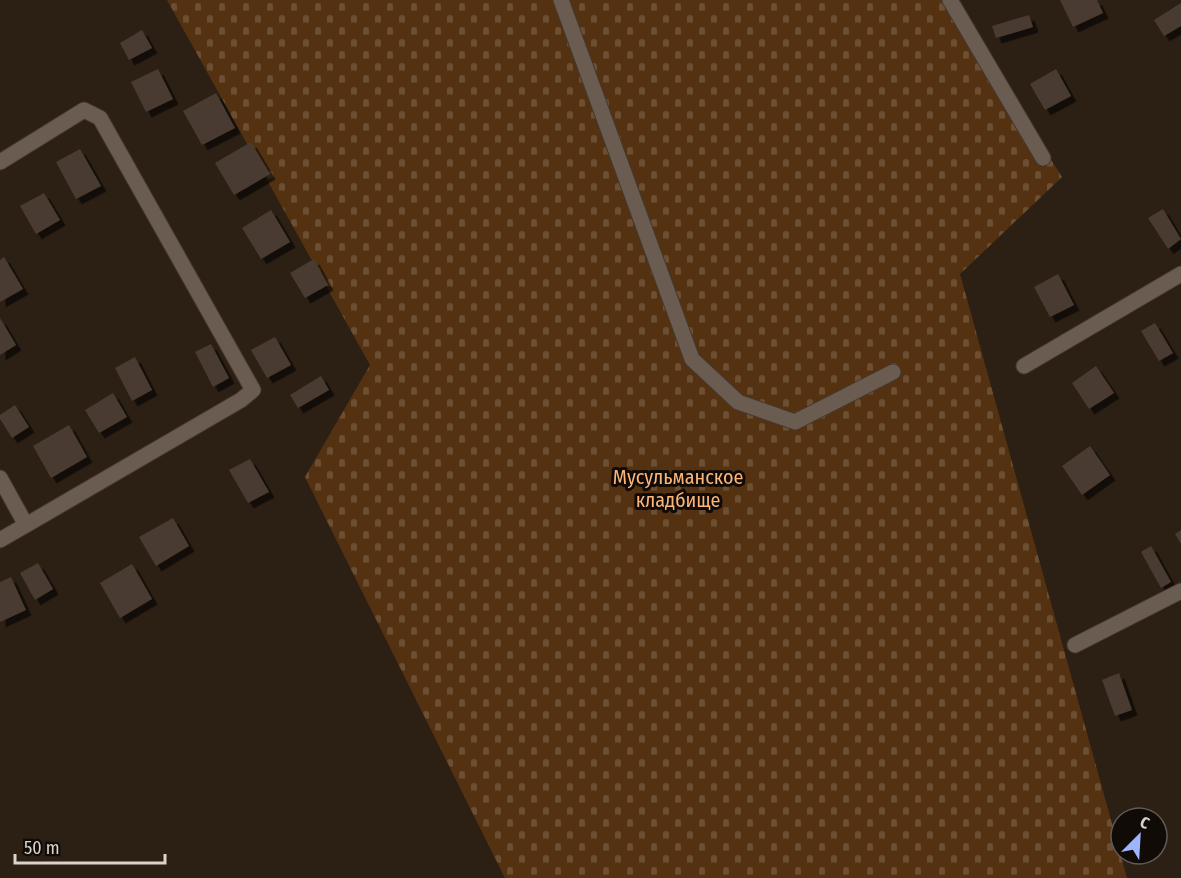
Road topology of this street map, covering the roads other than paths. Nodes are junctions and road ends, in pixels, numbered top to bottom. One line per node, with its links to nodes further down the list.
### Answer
1 (561, 0): 7 (street)
2 (950, 0): 3 (street)
3 (1043, 158)
4 (0, 162): 9 (street)
5 (1181, 274): 6 (street)
6 (1024, 366)
7 (892, 372)
8 (0, 478): 9 (street)
9 (26, 525): 10 (street)
10 (0, 540)
11 (1181, 591): 12 (street)
12 (1075, 645)

